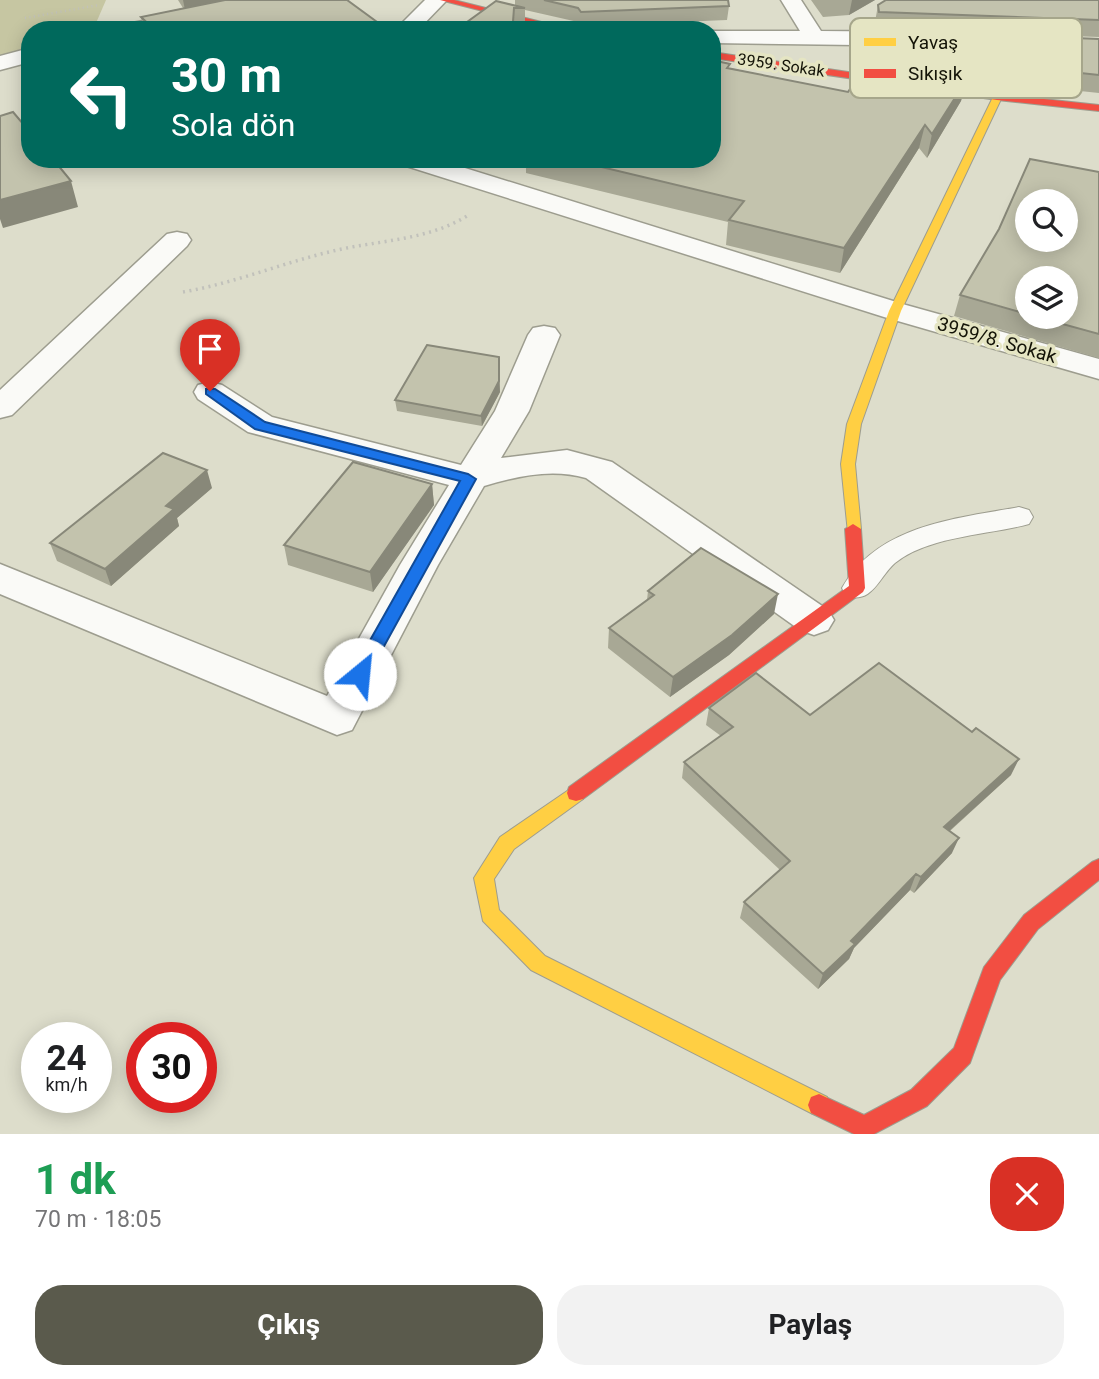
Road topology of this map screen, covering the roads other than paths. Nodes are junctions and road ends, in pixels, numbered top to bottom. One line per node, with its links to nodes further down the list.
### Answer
1 (287, 0): 6 (street)
2 (791, 0): 11 (street)
3 (447, 1): 7 (street); 8 (street)
4 (870, 15): 5 (street)
5 (864, 18)
6 (175, 21)
7 (419, 21)
8 (531, 21)
9 (850, 25): 11 (street)
10 (721, 37): 11 (street)
11 (824, 37): 12 (street)
12 (850, 38)
13 (721, 56): 16 (street, 3959. Sokak)
14 (21, 57): 15 (street)
15 (0, 63)
16 (850, 75)
17 (997, 98): 22 (street)
18 (1006, 98): 19 (street, 3959. Sokak)
19 (1099, 108)
20 (436, 168): 22 (street, 3959/8. Sokak)
21 (177, 240): 26 (street)
22 (895, 311): 24 (street, 3959/8. Sokak); 30 (street)
23 (544, 335): 27 (street)
24 (1099, 369)
25 (210, 391): 27 (street)
26 (0, 408)
27 (468, 479): 29 (street); 31 (street)
28 (1019, 517): 30 (lane)
29 (0, 578)
30 (857, 588): 31 (street)
31 (814, 620): 32 (street)
32 (1099, 868)

